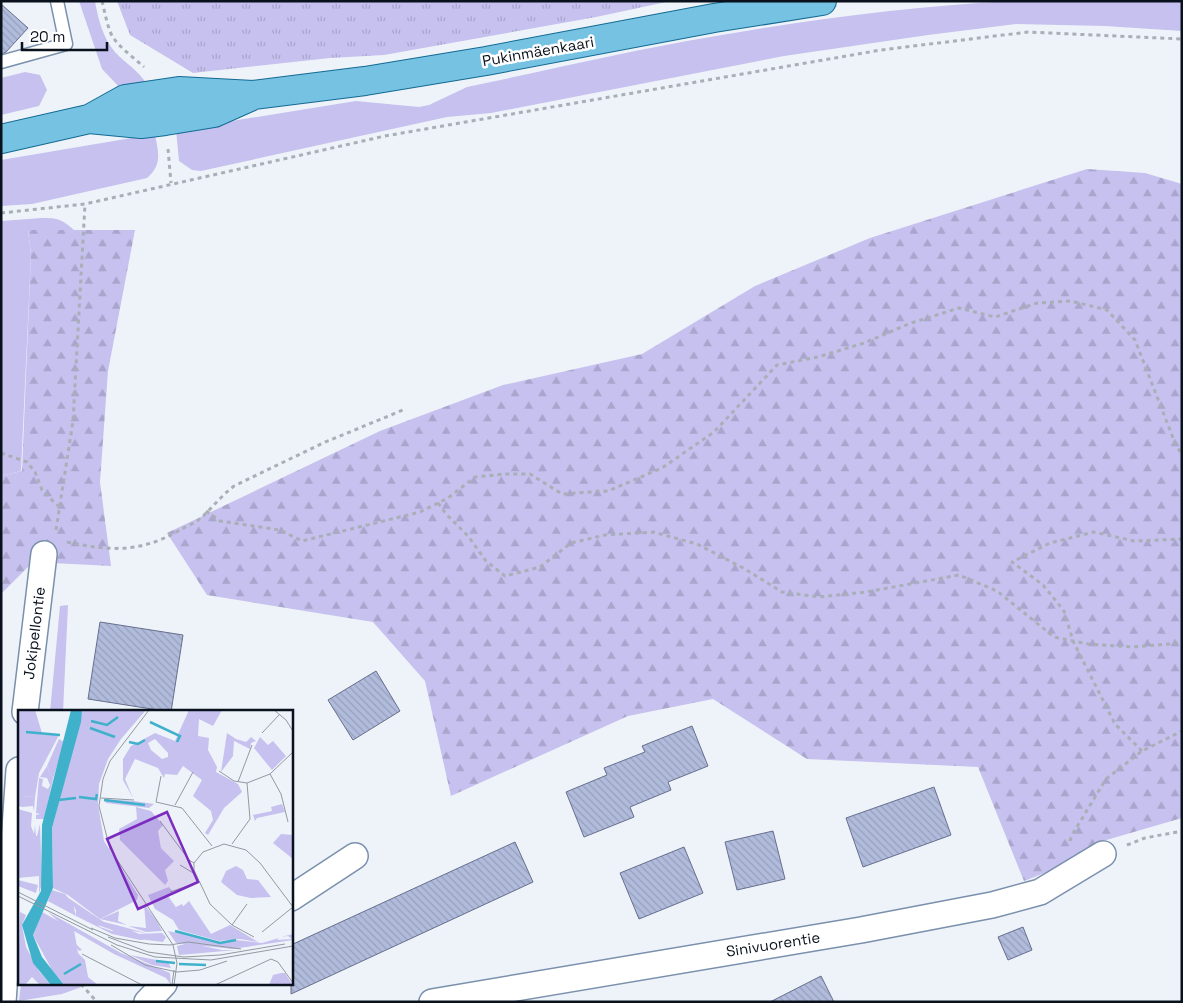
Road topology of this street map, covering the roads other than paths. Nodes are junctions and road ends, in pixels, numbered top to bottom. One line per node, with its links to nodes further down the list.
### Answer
1 (57, 1): 3 (lane)
2 (822, 1): 4 (main road, Pukinmäenkaari)
3 (1, 62)
4 (1, 140)
5 (49, 547): 6 (street, Jokipellontie)
6 (25, 710)
7 (18, 784): 12 (street)
8 (1103, 854): 14 (street, Sinivuorentie)
9 (355, 856): 10 (street)
10 (292, 897)
11 (162, 986): 13 (street)
12 (3, 1002)
13 (147, 1002)
14 (432, 1002)

